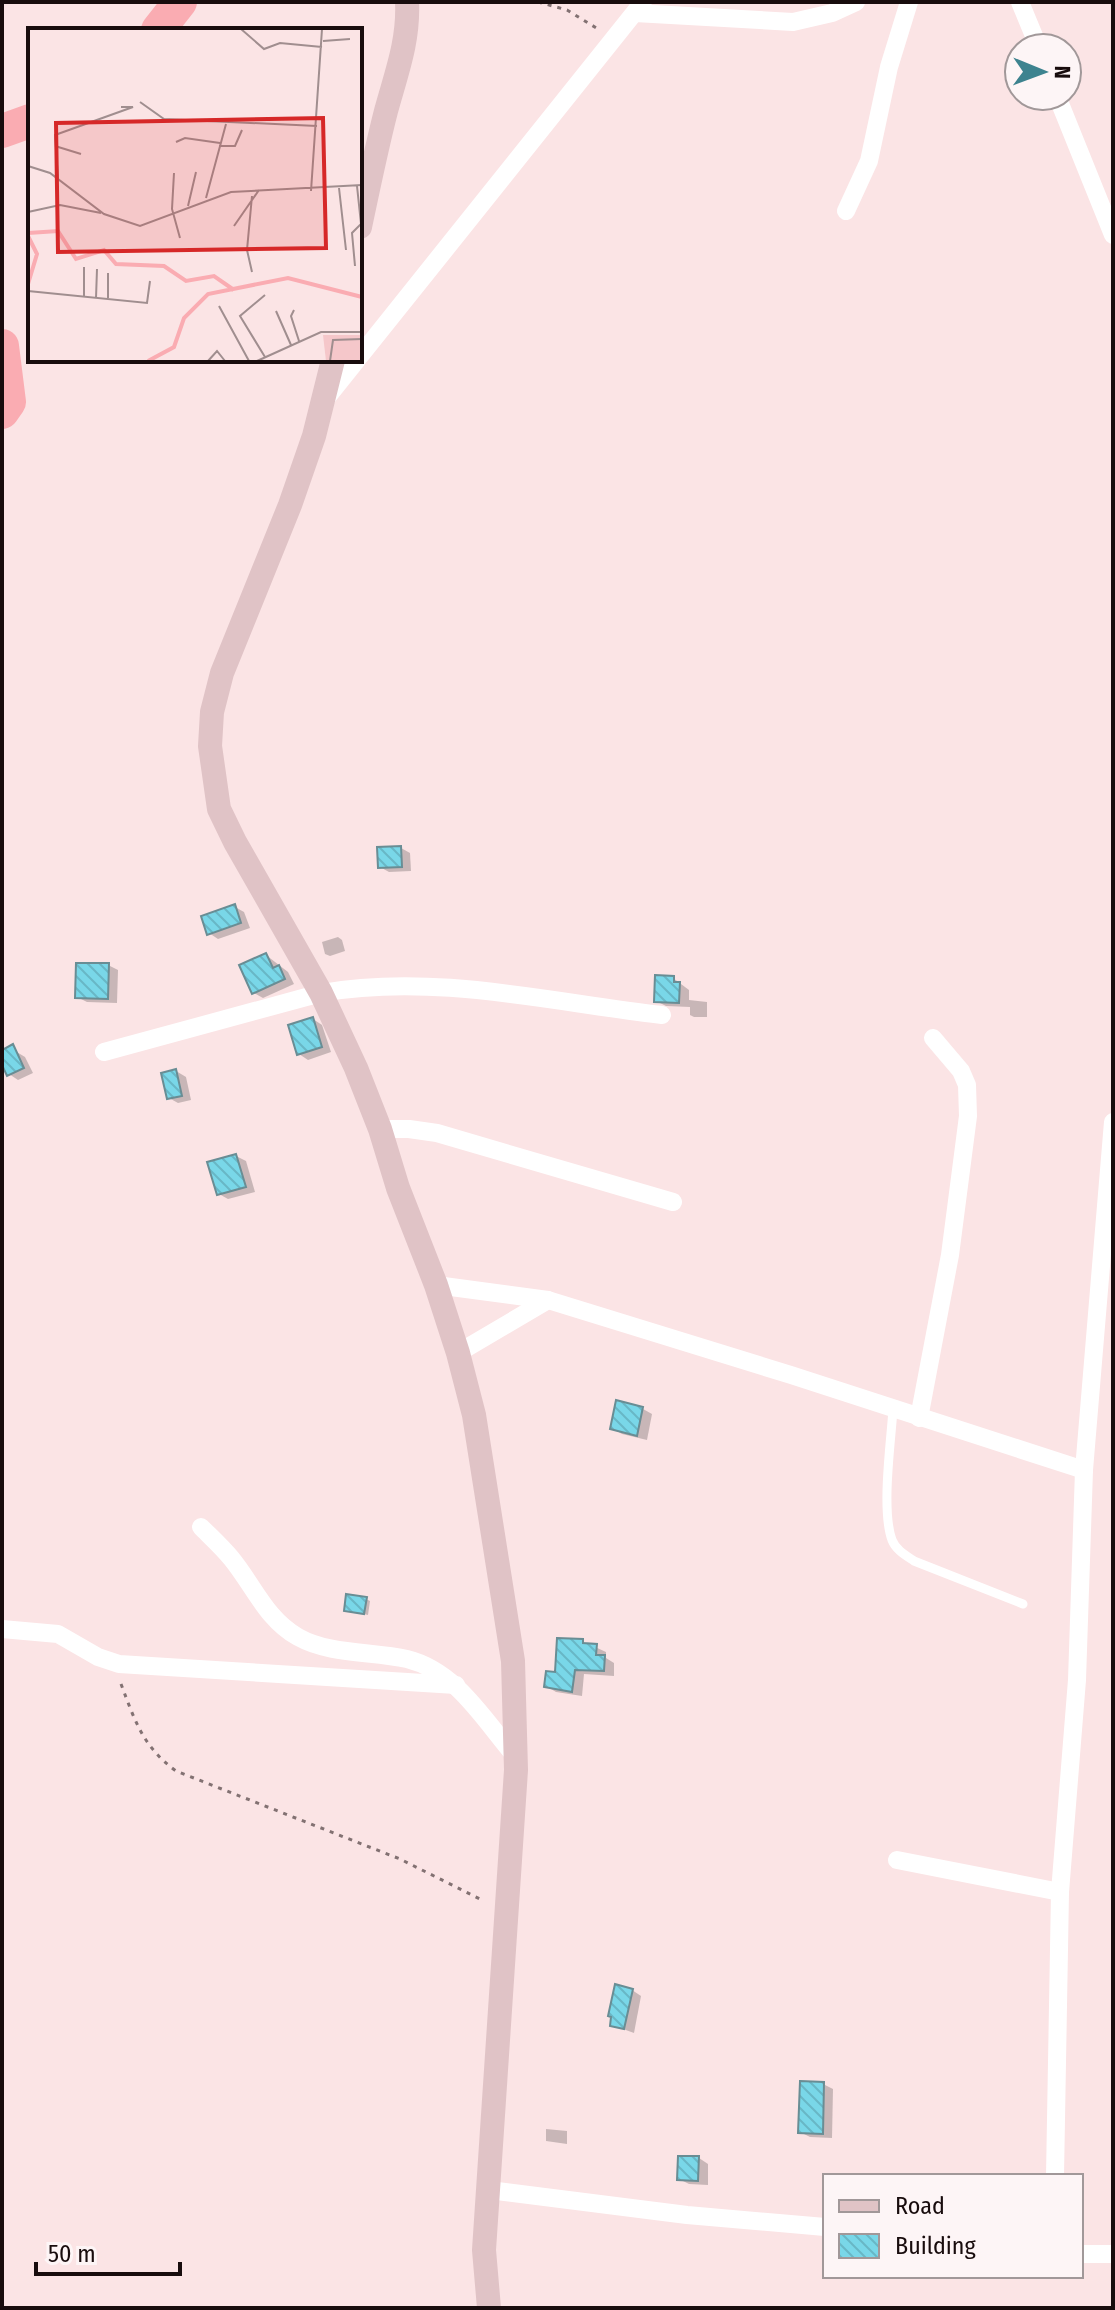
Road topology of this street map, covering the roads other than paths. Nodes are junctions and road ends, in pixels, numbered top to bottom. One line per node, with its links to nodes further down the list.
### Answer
1 (407, 2): 9 (street)
2 (856, 2): 5 (street)
3 (909, 2): 8 (street)
4 (1020, 2): 6 (street)
5 (639, 8): 11 (street)
6 (1032, 32)
7 (1063, 112): 10 (street)
8 (846, 211)
9 (362, 218)
10 (1113, 235)
11 (362, 353)
12 (333, 362): 14 (street)
13 (355, 362): 14 (street)
14 (325, 400): 15 (street)
15 (321, 993): 16 (street); 18 (street); 20 (street)
16 (662, 1015)
17 (933, 1038): 26 (street)
18 (104, 1052)
19 (1113, 1122): 27 (street)
20 (380, 1129): 21 (street); 22 (street)
21 (673, 1202)
22 (436, 1285): 23 (street); 24 (street)
23 (548, 1300): 24 (street); 25 (street)
24 (458, 1353): 32 (street)
25 (893, 1409): 26 (street); 29 (lane)
26 (919, 1418): 27 (street)
27 (1084, 1470): 34 (street)
28 (201, 1527): 31 (street)
29 (1023, 1604)
30 (2, 1629): 31 (street)
31 (456, 1685): 32 (street)
32 (515, 1756): 36 (street)
33 (897, 1860): 34 (street)
34 (1060, 1892): 35 (street)
35 (1055, 2174)
36 (489, 2190): 37 (street); 40 (street)
37 (823, 2227)
38 (1083, 2254): 39 (street)
39 (1113, 2254)
40 (489, 2308)

